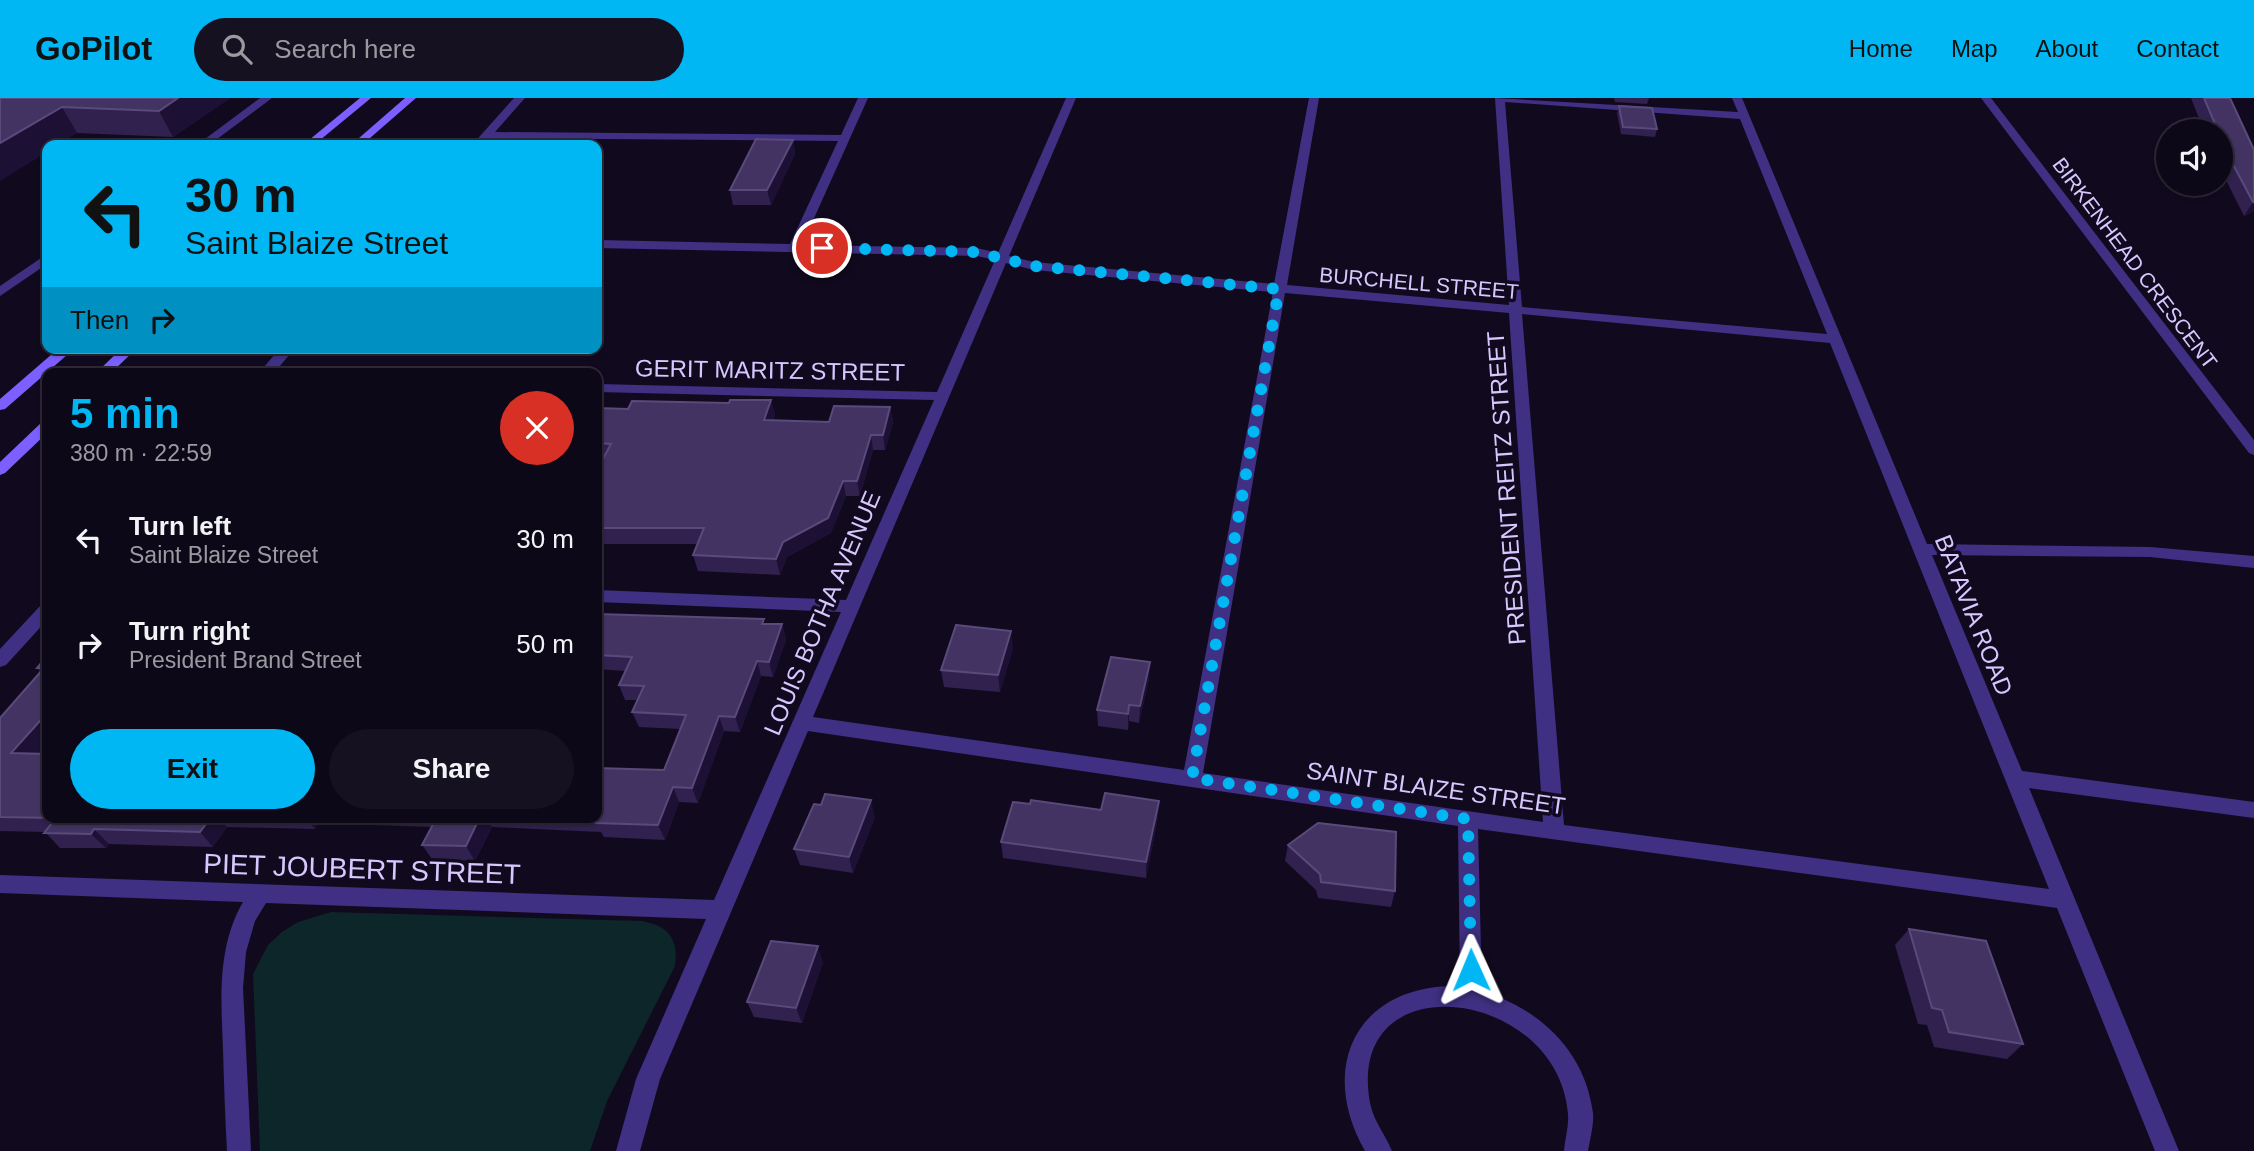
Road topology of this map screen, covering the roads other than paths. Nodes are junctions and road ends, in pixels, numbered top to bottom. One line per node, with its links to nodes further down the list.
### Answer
1 (267, 98): 14 (street)
2 (366, 98): 15 (main road)
3 (411, 98): 16 (main road)
4 (520, 98): 12 (street)
5 (863, 98): 13 (street)
6 (1071, 98): 20 (street, LOUIS BOTHA AVENUE)
7 (1314, 98): 22 (street)
8 (1737, 98): 11 (street, BATAVIA ROAD)
9 (1986, 98): 37 (street, BIRKENHEAD CRESCENT)
10 (1500, 99): 11 (street); 24 (street, PRESIDENT REITZ STREET)
11 (1744, 116): 25 (street, BATAVIA ROAD)
12 (486, 135): 13 (street); 17 (street)
13 (845, 138): 19 (street)
14 (209, 140)
15 (314, 140)
16 (362, 140)
17 (482, 140)
18 (602, 244): 19 (street, BURCHELL STREET)
19 (794, 248): 20 (street, BURCHELL STREET)
20 (1001, 260): 22 (street, BURCHELL STREET); 34 (street, LOUIS BOTHA AVENUE)
21 (42, 262): 23 (street)
22 (1279, 289): 24 (street, BURCHELL STREET); 46 (street)
23 (0, 292)
24 (1515, 311): 25 (street, BURCHELL STREET); 50 (street, PRESIDENT REITZ STREET)
25 (1835, 339): 39 (street, BATAVIA ROAD)
26 (61, 354): 29 (main road)
27 (124, 354): 30 (main road)
28 (283, 354): 31 (street)
29 (45, 368)
30 (108, 368)
31 (270, 368)
32 (42, 370): 35 (main road)
33 (602, 388): 34 (street, GERIT MARITZ STREET)
34 (942, 396): 42 (street, LOUIS BOTHA AVENUE)
35 (0, 406)
36 (42, 430): 38 (main road)
37 (2254, 450)
38 (0, 470)
39 (1921, 549): 40 (street); 47 (street, BATAVIA ROAD)
40 (2254, 562)
41 (602, 596): 42 (street)
42 (852, 606): 45 (street, LOUIS BOTHA AVENUE)
43 (42, 614): 44 (street)
44 (0, 660)
45 (802, 723): 46 (street, SAINT BLAIZE STREET); 54 (street, LOUIS BOTHA AVENUE)
46 (1192, 778): 49 (street, SAINT BLAIZE STREET)
47 (2014, 778): 48 (street); 53 (street, BATAVIA ROAD)
48 (2254, 810)
49 (1468, 819): 50 (street, SAINT BLAIZE STREET); 55 (street)
50 (1554, 832): 53 (street, SAINT BLAIZE STREET)
51 (0, 884): 52 (street, PIET JOUBERT STREET)
52 (260, 894): 54 (street, PIET JOUBERT STREET); 56 (street)
53 (2064, 900): 60 (street, BATAVIA ROAD)
54 (721, 910): 57 (street, LOUIS BOTHA AVENUE)
55 (1471, 996): 58 (street); 59 (street)
56 (239, 1151)
57 (628, 1151)
58 (1380, 1151)
59 (1576, 1151)
60 (2167, 1151)

